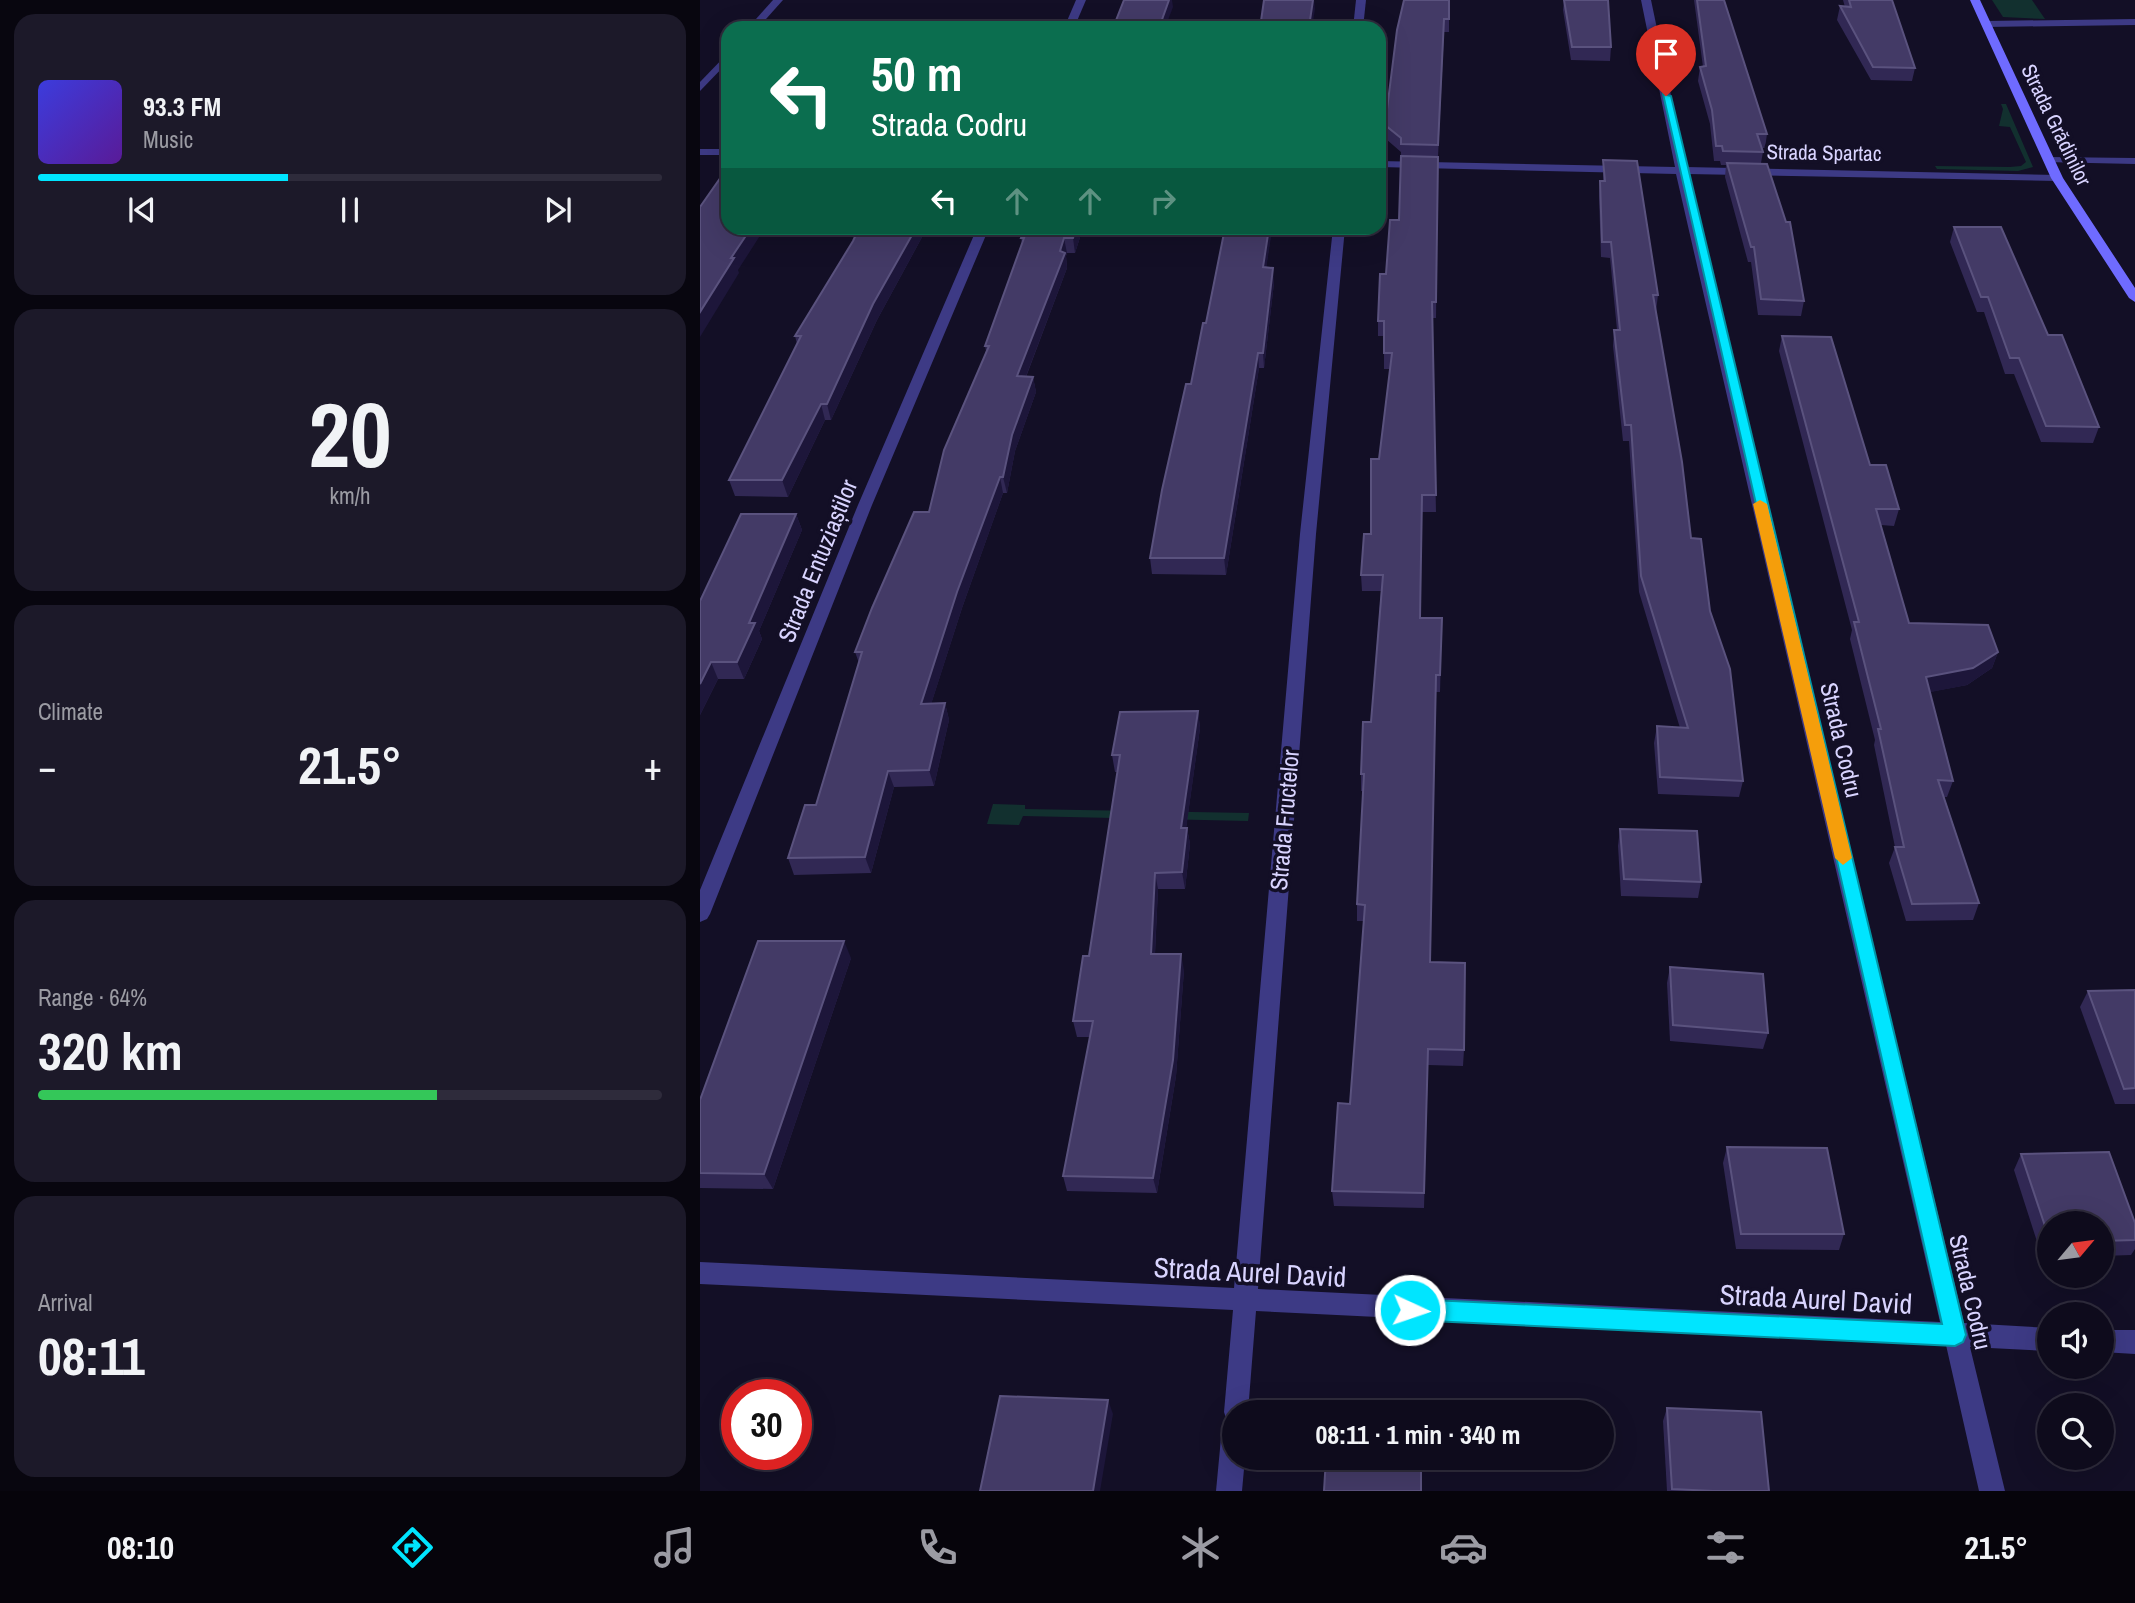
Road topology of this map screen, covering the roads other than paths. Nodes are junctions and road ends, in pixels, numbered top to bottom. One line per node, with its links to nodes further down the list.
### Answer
1 (778, 0): 6 (street)
2 (1081, 0): 7 (street)
3 (1361, 0): 8 (street)
4 (1646, 0): 18 (street, Strada Codru)
5 (1975, 0): 10 (street, Strada Grădinilor)
6 (759, 21)
7 (1072, 21)
8 (1360, 21)
9 (2135, 22): 10 (street)
10 (1986, 24): 15 (street, Strada Grădinilor)
11 (721, 64): 12 (street)
12 (700, 88)
13 (700, 152): 14 (street)
14 (721, 152)
15 (2049, 160): 16 (street); 19 (street, Strada Grădinilor)
16 (2135, 161)
17 (1386, 164): 18 (street, Strada Spartac)
18 (1681, 169): 19 (street, Strada Spartac); 26 (street, Strada Codru)
19 (2057, 178): 22 (street, Strada Grădinilor)
20 (980, 235): 23 (street, Strada Entuziaștilor)
21 (1338, 235): 25 (street, Strada Fructelor)
22 (2135, 298)
23 (700, 914)
24 (700, 1273): 25 (street, Strada Aurel David)
25 (1247, 1302): 26 (street, Strada Aurel David); 30 (street, Strada Fructelor)
26 (1955, 1335): 27 (street, Strada Aurel David); 33 (street, Strada Codru)
27 (2037, 1338)
28 (2114, 1341): 29 (street)
29 (2135, 1342)
30 (1237, 1400)
31 (1231, 1470): 32 (street)
32 (1229, 1491)
33 (1992, 1491)

